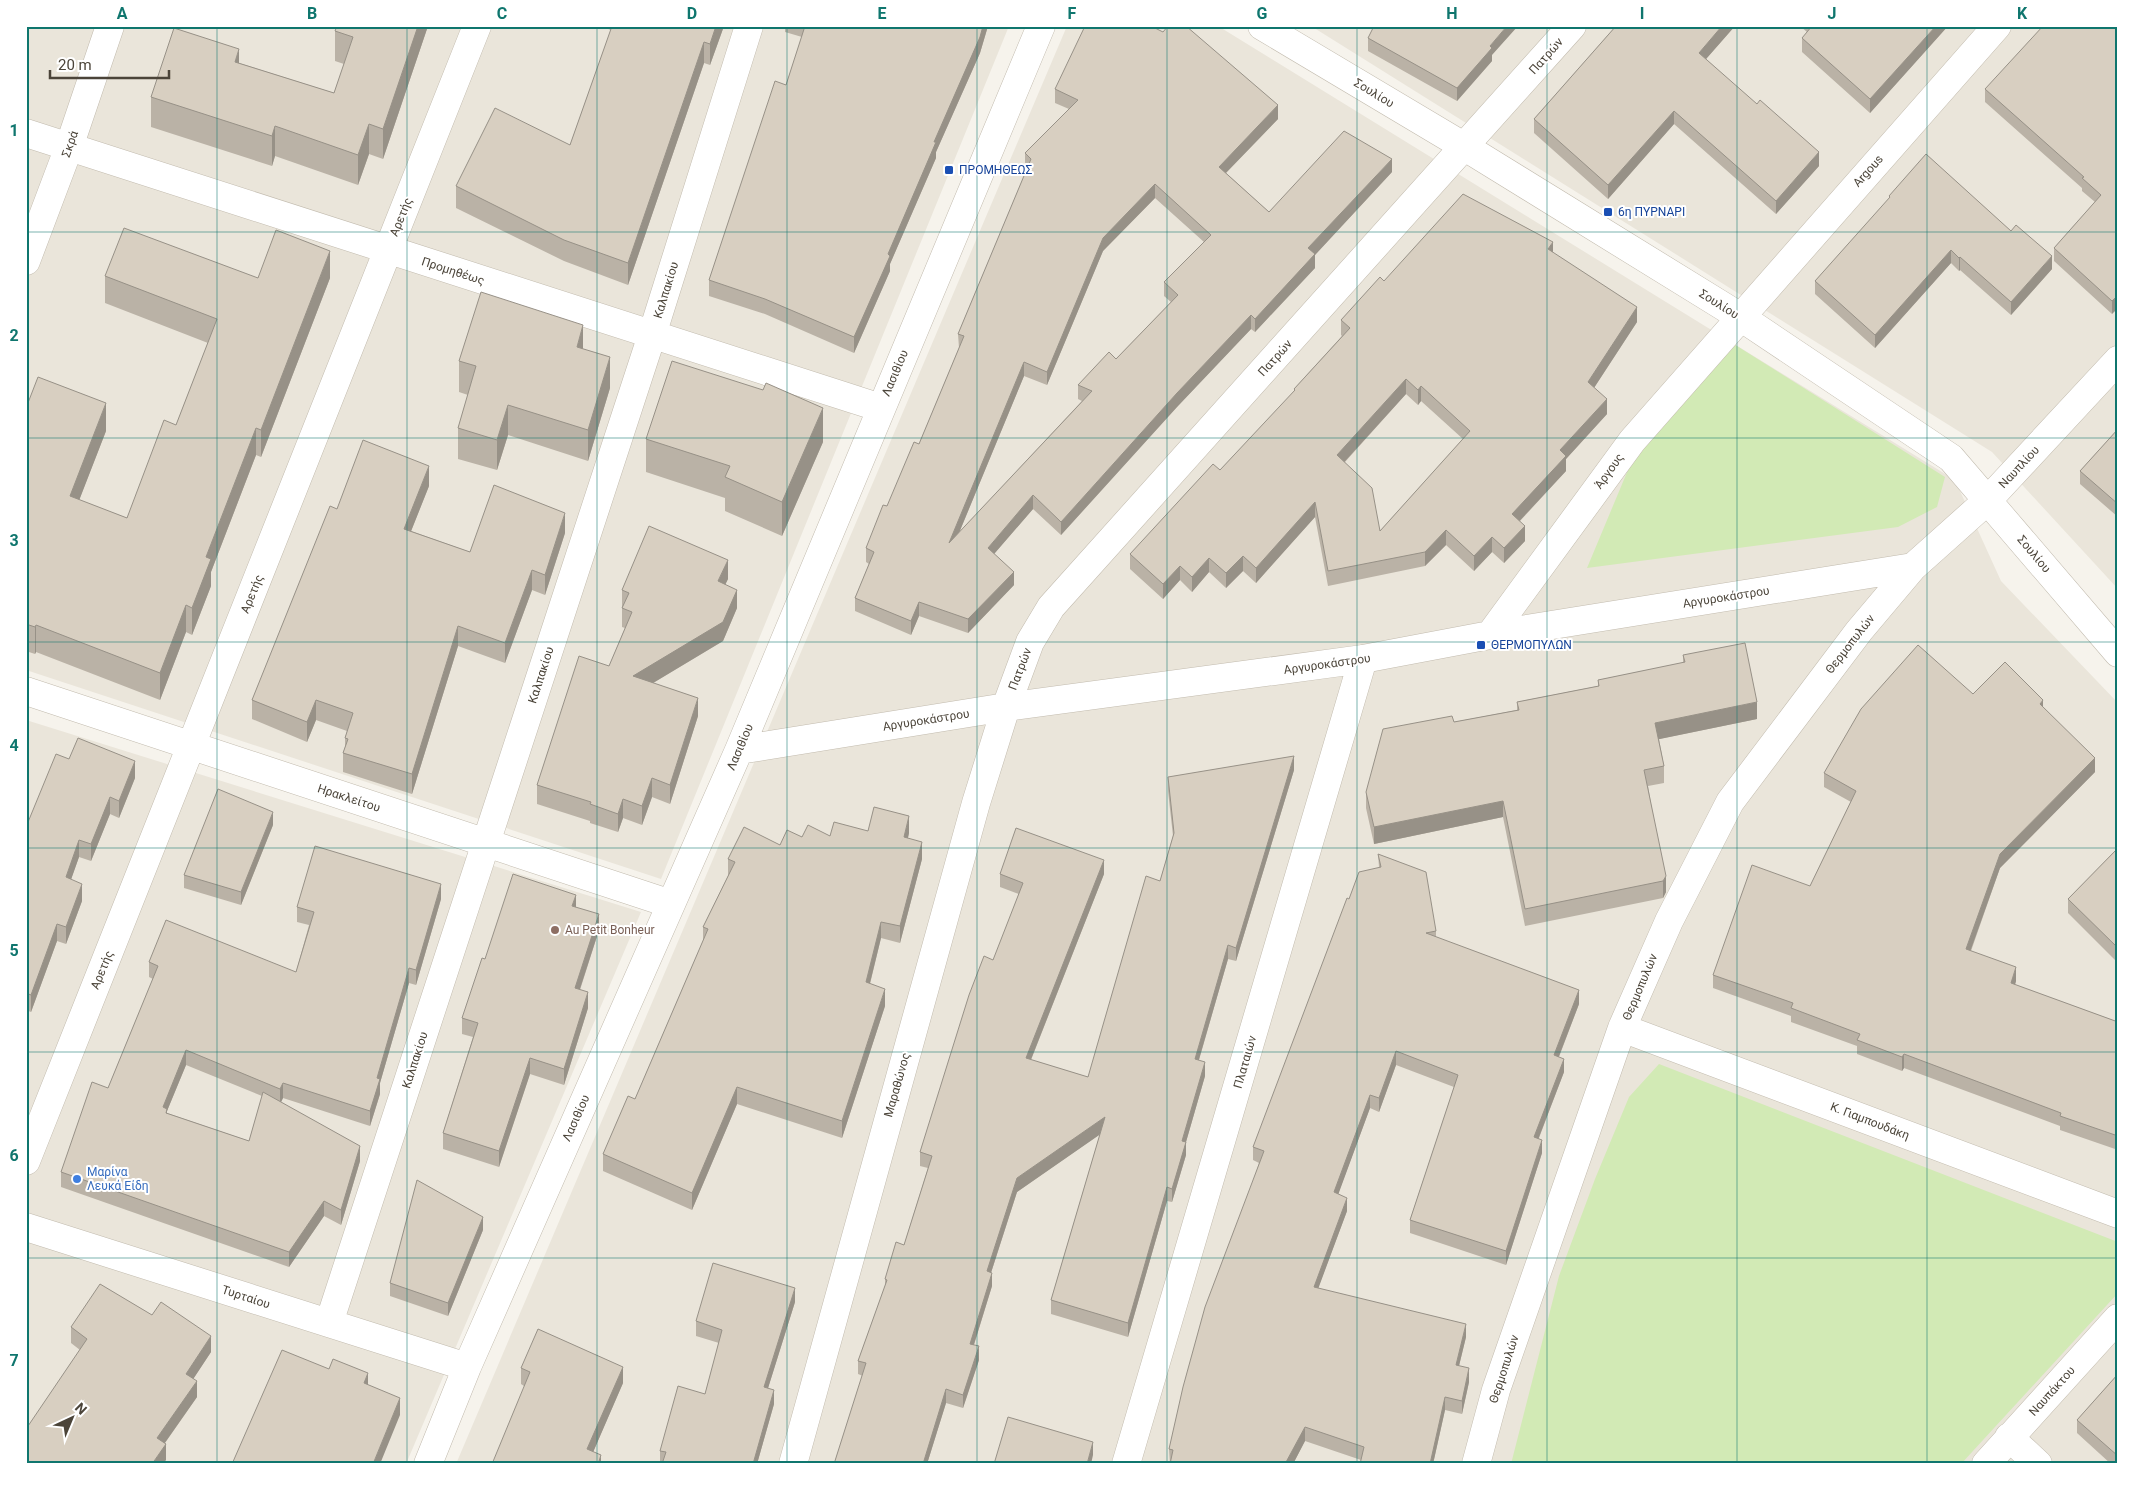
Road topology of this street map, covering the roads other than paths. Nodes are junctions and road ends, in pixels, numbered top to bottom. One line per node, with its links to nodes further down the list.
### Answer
1 (110, 26): 9 (street, Σκρά)
2 (477, 26): 11 (street, Αρετής)
3 (749, 26): 14 (street, Καλπακίου)
4 (1041, 26): 16 (street, Λασιθίου)
5 (1262, 26): 10 (street, Σουλίου)
6 (1572, 26): 10 (street, Πατρών)
7 (1997, 26): 13 (street, Argous)
8 (26, 133): 9 (street, Προμηθέως)
9 (69, 147): 11 (street, Προμηθέως); 12 (street, Σκρά)
10 (1465, 147): 13 (street, Σουλίου); 23 (street, Πατρών)
11 (388, 250): 14 (street, Προμηθέως); 24 (street, Αρετής)
12 (26, 261)
13 (1739, 316): 17 (street, Σουλίου); 19 (street, Άργους)
14 (652, 335): 16 (street, Προμηθέως); 26 (street, Καλπακίου)
15 (2118, 360): 17 (street, Ναυπλίου)
16 (881, 408): 25 (street, Λασιθίου)
17 (1988, 500): 18 (street, Ναυπλίου); 20 (street, Σουλίου)
18 (1913, 566): 19 (street, Αργυροκάστρου); 28 (street, Θερμοπυλών)
19 (1490, 634): 21 (street, Αργυροκάστρου)
20 (2118, 653)
21 (1363, 659): 23 (street, Αργυροκάστρου); 38 (street, Πλαταιών)
22 (26, 692): 24 (street, Ηρακλείτου)
23 (1006, 706): 25 (street, Αργυροκάστρου); 37 (street, Μαραθώνος)
24 (191, 746): 26 (street, Ηρακλείτου); 29 (street, Αρετής)
25 (739, 750): 27 (street, Λασιθίου)
26 (486, 843): 27 (street, Ηρακλείτου); 33 (street, Καλπακίου)
27 (671, 904): 34 (street, Λασιθίου)
28 (1622, 1028): 30 (street, Κ. Γιαμπουδάκη); 39 (street, Θερμοπυλών)
29 (26, 1161)
30 (2118, 1214)
31 (26, 1227): 33 (street, Τυρταίου)
32 (2118, 1318): 35 (street, Ναυπάκτου)
33 (329, 1323): 34 (street, Τυρταίου)
34 (467, 1367): 36 (street, Λασιθίου)
35 (2010, 1437): 40 (street, Ναυπάκτου); 41 (street)
36 (428, 1464)
37 (792, 1464)
38 (1126, 1464)
39 (1476, 1464)
40 (1986, 1464)
41 (2038, 1464)

